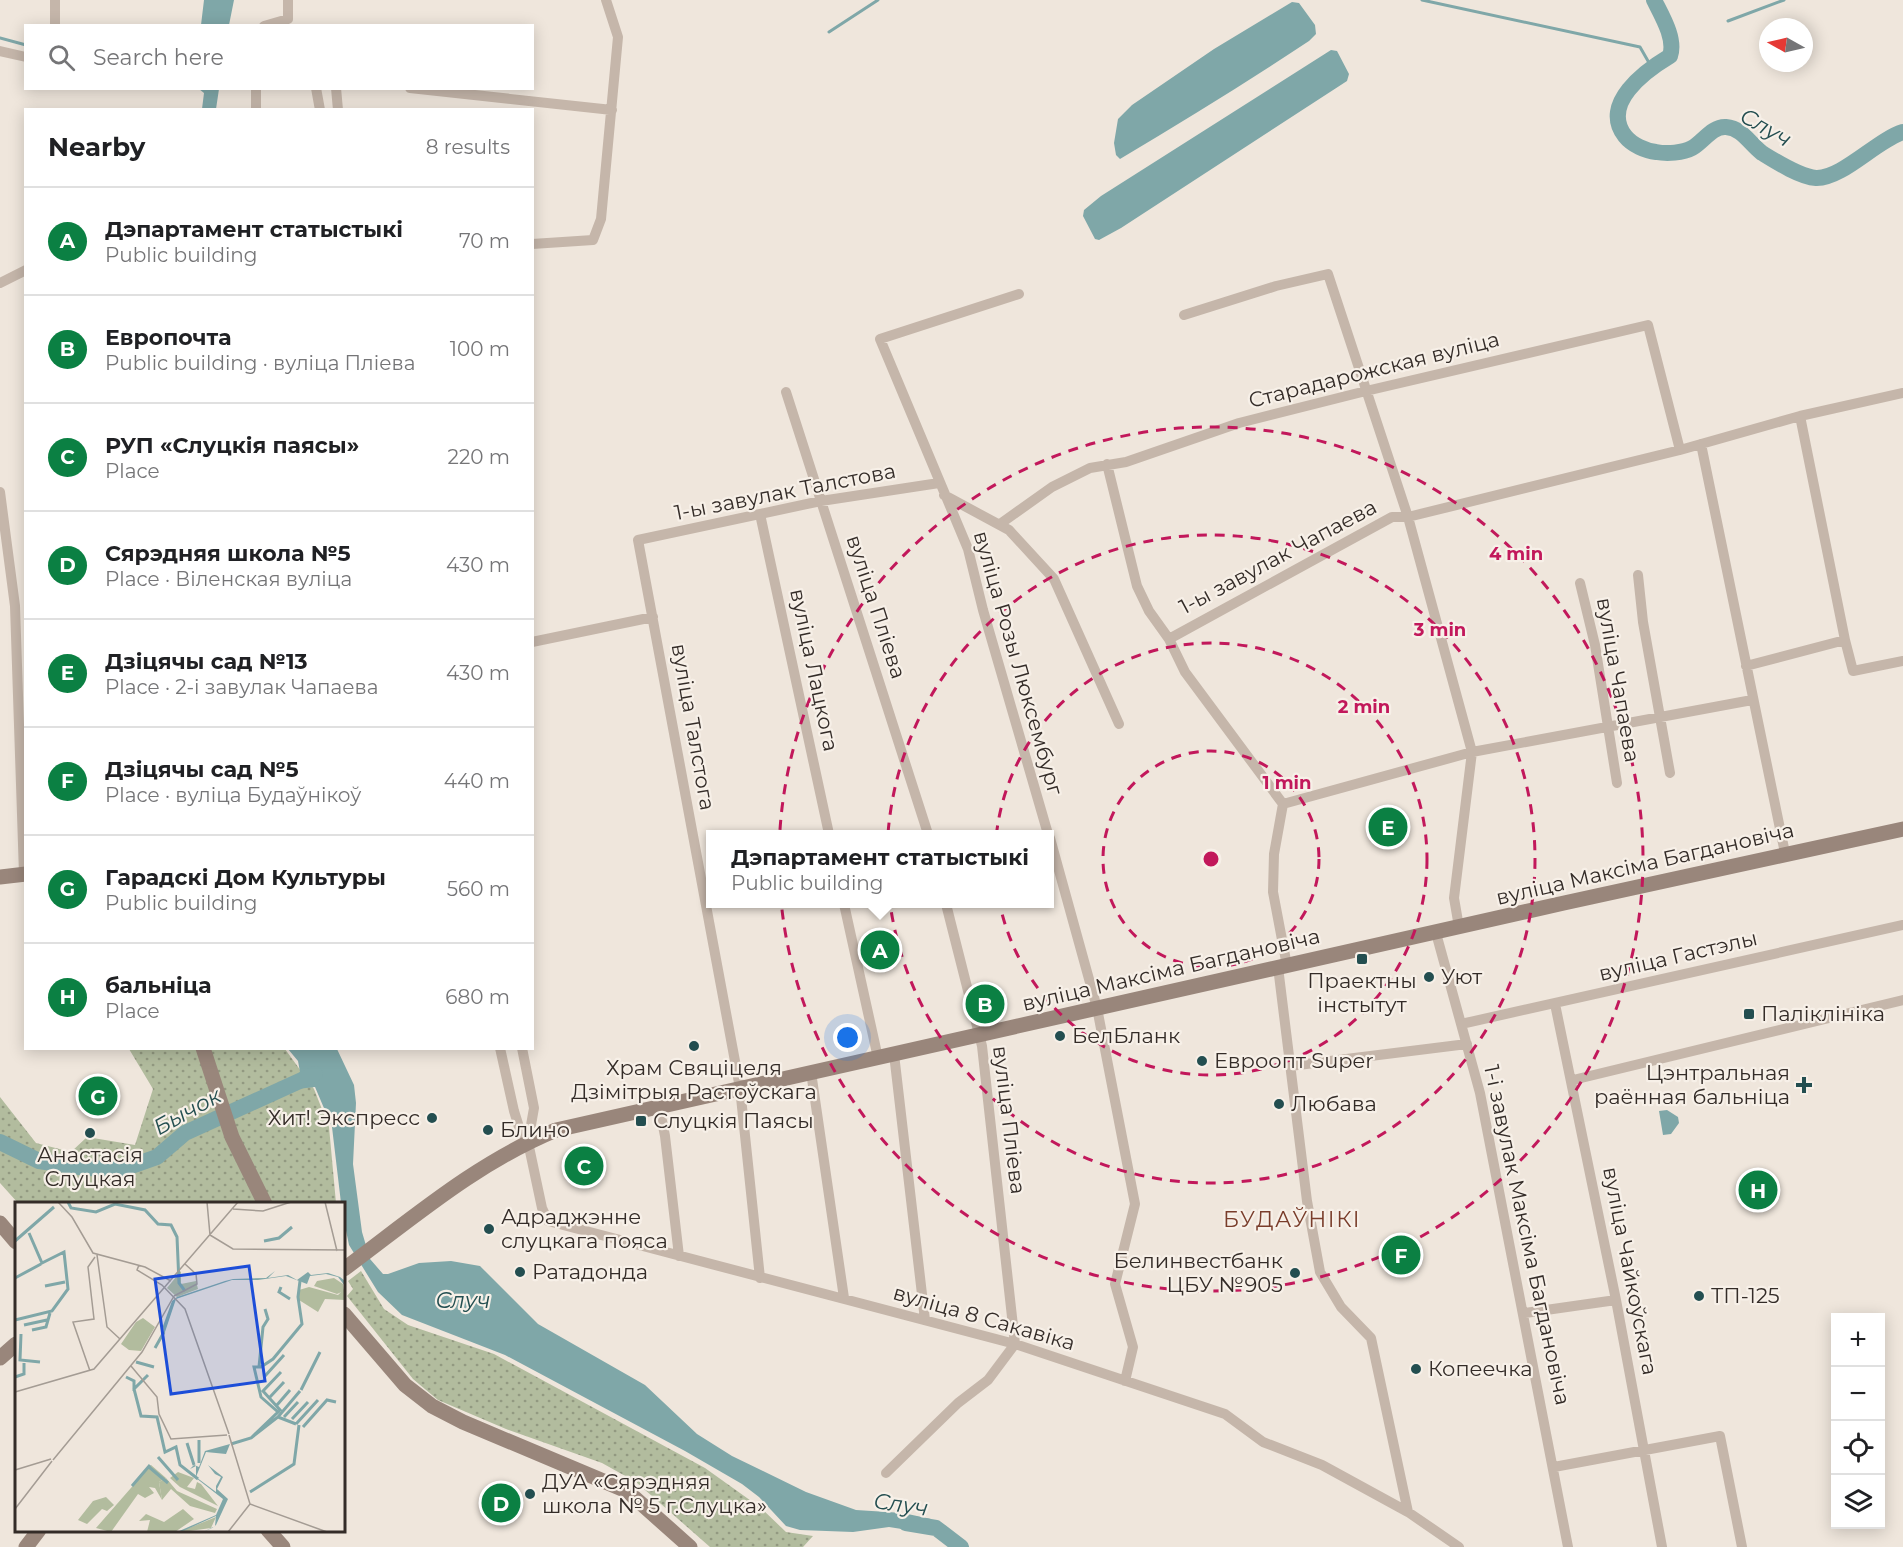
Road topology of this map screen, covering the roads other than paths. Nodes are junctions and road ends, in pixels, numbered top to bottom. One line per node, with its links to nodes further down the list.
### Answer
1 (55, 0): 5 (street)
2 (288, 0): 4 (street)
3 (606, 0): 15 (street)
4 (289, 22)
5 (55, 24)
6 (0, 51): 7 (street)
7 (24, 57)
8 (256, 90): 12 (street)
9 (316, 90): 13 (street)
10 (336, 90): 14 (street)
11 (428, 90): 15 (street)
12 (256, 108)
13 (320, 108)
14 (338, 108)
15 (612, 110): 16 (street)
16 (534, 244)
17 (24, 271): 18 (street)
18 (0, 283)
19 (1019, 294): 28 (street, вуліца Розы Люксембург)
20 (1184, 315): 21 (street)
21 (1366, 391): 26 (street, Старадарожская вуліца); 27 (street, Старадарожская вуліца); 33 (street)
22 (786, 392): 31 (street, вуліца Пліева)
23 (1903, 393): 24 (street, 1-ы завулак Чапаева)
24 (1800, 416): 25 (street, 1-ы завулак Чапаева); 40 (street)
25 (1701, 444): 26 (street, 1-ы завулак Чапаева); 43 (street)
26 (1680, 450): 33 (street, 1-ы завулак Чапаева)
27 (1107, 465): 34 (street, Старадарожская вуліца); 39 (street, 1-ы завулак Чапаева)
28 (939, 483): 30 (street, вуліца Розы Люксембург); 31 (street, 1-ы завулак Талстова)
29 (0, 492): 56 (street)
30 (944, 495): 34 (street); 55 (street, вуліца Розы Люксембург)
31 (821, 501): 32 (street, 1-ы завулак Талстова); 54 (street, вуліца Пліева)
32 (760, 514): 35 (street, 1-ы завулак Талстова); 53 (street, вуліца Лацкога)
33 (1408, 517): 39 (street, 1-ы завулак Чапаева); 48 (street)
34 (1000, 524): 46 (street)
35 (638, 540): 38 (street, вуліца Талстога)
36 (1638, 575): 45 (street, вуліца Чапаева)
37 (1580, 583): 47 (street, вуліца Чапаева)
38 (653, 617): 41 (street); 61 (street, вуліца Талстога)
39 (1168, 639): 51 (street, 1-ы завулак Чапаева)
40 (1845, 640): 42 (street); 43 (street)
41 (534, 642)
42 (1903, 661)
43 (1746, 666): 44 (street)
44 (1752, 700): 45 (street); 58 (street)
45 (1662, 717): 47 (street); 49 (street, вуліца Чапаева)
46 (1119, 724)
47 (1609, 727): 48 (street); 50 (street, вуліца Чапаева)
48 (1472, 752): 51 (street); 66 (street)
49 (1670, 773)
50 (1617, 783)
51 (1283, 804): 68 (street)
52 (1903, 829): 58 (main road, вуліца Максіма Багдановіча)
53 (828, 830)
54 (927, 830)
55 (1047, 830)
56 (24, 847)
57 (1054, 854): 71 (street, вуліца Розы Люксембург)
58 (1785, 854): 66 (main road, вуліца Максіма Багдановіча)
59 (24, 874): 60 (main road)
60 (0, 877)
61 (706, 904)
62 (707, 908): 83 (street, вуліца Талстога)
63 (845, 908): 79 (street)
64 (947, 908): 73 (street, вуліца Пліева)
65 (1903, 925): 70 (street, вуліца Гастэлы)
66 (1459, 927): 67 (main road, вуліца Максіма Багдановіча)
67 (1437, 933): 68 (main road, вуліца Максіма Багдановіча); 72 (street, 1-і завулак Максіма Багдановіча)
68 (1282, 967): 71 (main road, вуліца Максіма Багдановіча); 80 (street)
69 (1903, 1000): 82 (street)
70 (1555, 1004): 72 (street, вуліца Гастэлы); 82 (street, вуліца Чайкоўскага)
71 (1097, 1008): 73 (main road, вуліца Максіма Багдановіча); 100 (street, вуліца Розы Люксембург)
72 (1461, 1024): 74 (street, 1-і завулак Максіма Багдановіча)
73 (978, 1034): 78 (main road, вуліца Максіма Багдановіча); 97 (street, вуліца Пліева)
74 (1467, 1044): 80 (street); 94 (street, 1-і завулак Максіма Багдановіча)
75 (204, 1050): 86 (main road)
76 (500, 1050): 85 (street)
77 (522, 1050): 85 (street)
78 (894, 1054): 79 (main road, вуліца Максіма Багдановіча); 96 (street)
79 (878, 1058): 81 (main road, вуліца Максіма Багдановіча)
80 (1290, 1066): 104 (street)
81 (811, 1072): 83 (main road, вуліца Максіма Багдановіча); 92 (street)
82 (1572, 1080): 93 (street, вуліца Чайкоўскага)
83 (740, 1088): 84 (main road, вуліца Максіма Багдановіча); 91 (street, вуліца Талстога)
84 (659, 1106): 85 (main road, вуліца Максіма Багдановіча); 89 (street)
85 (528, 1142): 89 (street, вуліца 8 Сакавіка); 90 (main road, вуліца Максіма Багдановіча)
86 (264, 1202)
87 (0, 1223): 88 (main road)
88 (15, 1241)
89 (679, 1256): 91 (street, вуліца 8 Сакавіка)
90 (345, 1268)
91 (760, 1278): 92 (street, вуліца 8 Сакавіка)
92 (844, 1298): 96 (street, вуліца 8 Сакавіка)
93 (1616, 1299): 94 (street); 101 (street, вуліца Чайкоўскага)
94 (1524, 1313): 102 (street, 1-і завулак Максіма Багдановіча)
95 (345, 1315): 109 (main road)
96 (925, 1320): 97 (street, вуліца 8 Сакавіка)
97 (1015, 1344): 100 (street, вуліца 8 Сакавіка); 103 (street)
98 (15, 1345): 99 (main road)
99 (0, 1358)
100 (1125, 1381): 104 (street, вуліца 8 Сакавіка)
101 (1644, 1449): 102 (street); 112 (street, вуліца Чайкоўскага); 113 (street)
102 (1554, 1467): 111 (street, 1-і завулак Максіма Багдановіча)
103 (886, 1473)
104 (1408, 1512): 110 (street, вуліца 8 Сакавіка)
105 (37, 1532): 107 (main road)
106 (270, 1532): 108 (main road)
107 (26, 1547)
108 (283, 1547)
109 (690, 1547)
110 (1459, 1547)
111 (1568, 1547)
112 (1662, 1547)
113 (1742, 1547)

